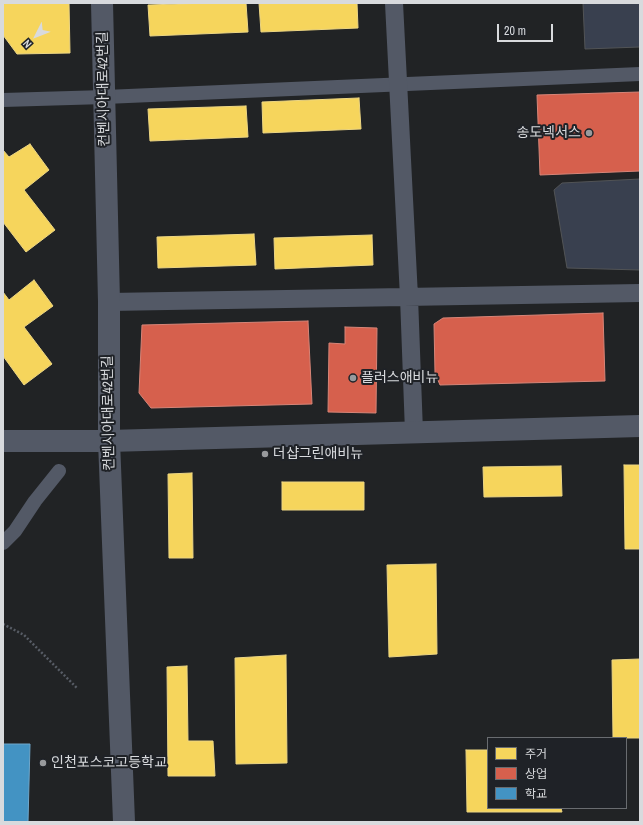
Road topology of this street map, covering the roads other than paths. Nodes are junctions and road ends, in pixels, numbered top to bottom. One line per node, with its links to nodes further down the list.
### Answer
1 (102, 3): 5 (street, 컨벤시아대로42번길)
2 (394, 3): 4 (street)
3 (640, 74): 4 (street)
4 (399, 84): 5 (street); 8 (street)
5 (105, 97): 6 (street); 9 (street, 컨벤시아대로42번길)
6 (3, 100)
7 (640, 293): 8 (street)
8 (409, 297): 9 (street); 11 (street)
9 (109, 302): 13 (street, 컨벤시아대로42번길)
10 (640, 426): 11 (street)
11 (414, 432): 13 (street)
12 (3, 441): 13 (street)
13 (109, 441): 16 (street, 컨벤시아대로42번길)
14 (59, 471): 15 (street)
15 (3, 543)
16 (124, 822)

